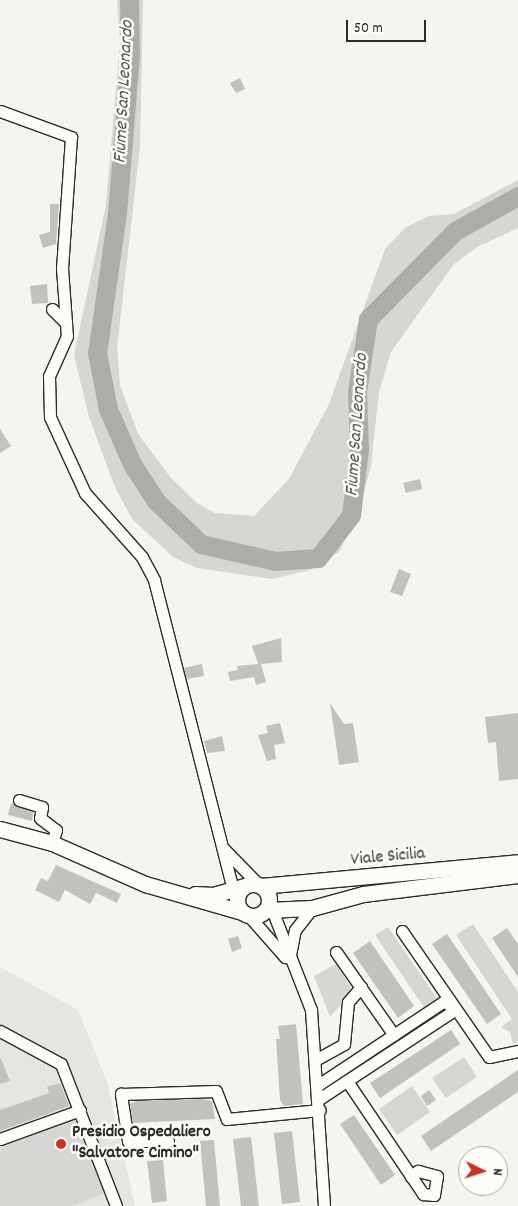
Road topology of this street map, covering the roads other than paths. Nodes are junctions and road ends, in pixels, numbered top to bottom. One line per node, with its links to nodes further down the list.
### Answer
1 (0, 111): 3 (street)
2 (52, 309): 3 (street)
3 (66, 323): 6 (street)
4 (19, 800): 7 (street)
5 (0, 829): 7 (main road)
6 (219, 842): 11 (street); 11 (street)
7 (52, 844): 10 (main road)
8 (518, 862): 11 (main road, Viale Sicilia)
9 (518, 875): 13 (main road, Viale Sicilia)
10 (184, 893): 11 (main road); 11 (main road)
11 (246, 897): 12 (main road, Viale Sicilia); 12 (main road); 17 (street)
12 (268, 907): 13 (main road, Viale Sicilia); 16 (street)
13 (312, 908): 16 (street)
14 (402, 931): 19 (street)
15 (336, 952): 18 (street)
16 (290, 959): 17 (street)
17 (295, 971): 23 (street)
18 (361, 987): 21 (street); 23 (street)
19 (452, 1005): 21 (street); 22 (street); 24 (street)
20 (0, 1031): 27 (street)
21 (394, 1035): 25 (street)
22 (518, 1050)
23 (317, 1058): 25 (street)
24 (347, 1081): 26 (street); 31 (street)
25 (318, 1085): 26 (street)
26 (319, 1104): 29 (street); 30 (street)
27 (80, 1110): 28 (street); 32 (street)
28 (0, 1139)
29 (168, 1141)
30 (322, 1172): 33 (street); 34 (street)
31 (411, 1176)
32 (112, 1205)
33 (318, 1206)
34 (324, 1206)

